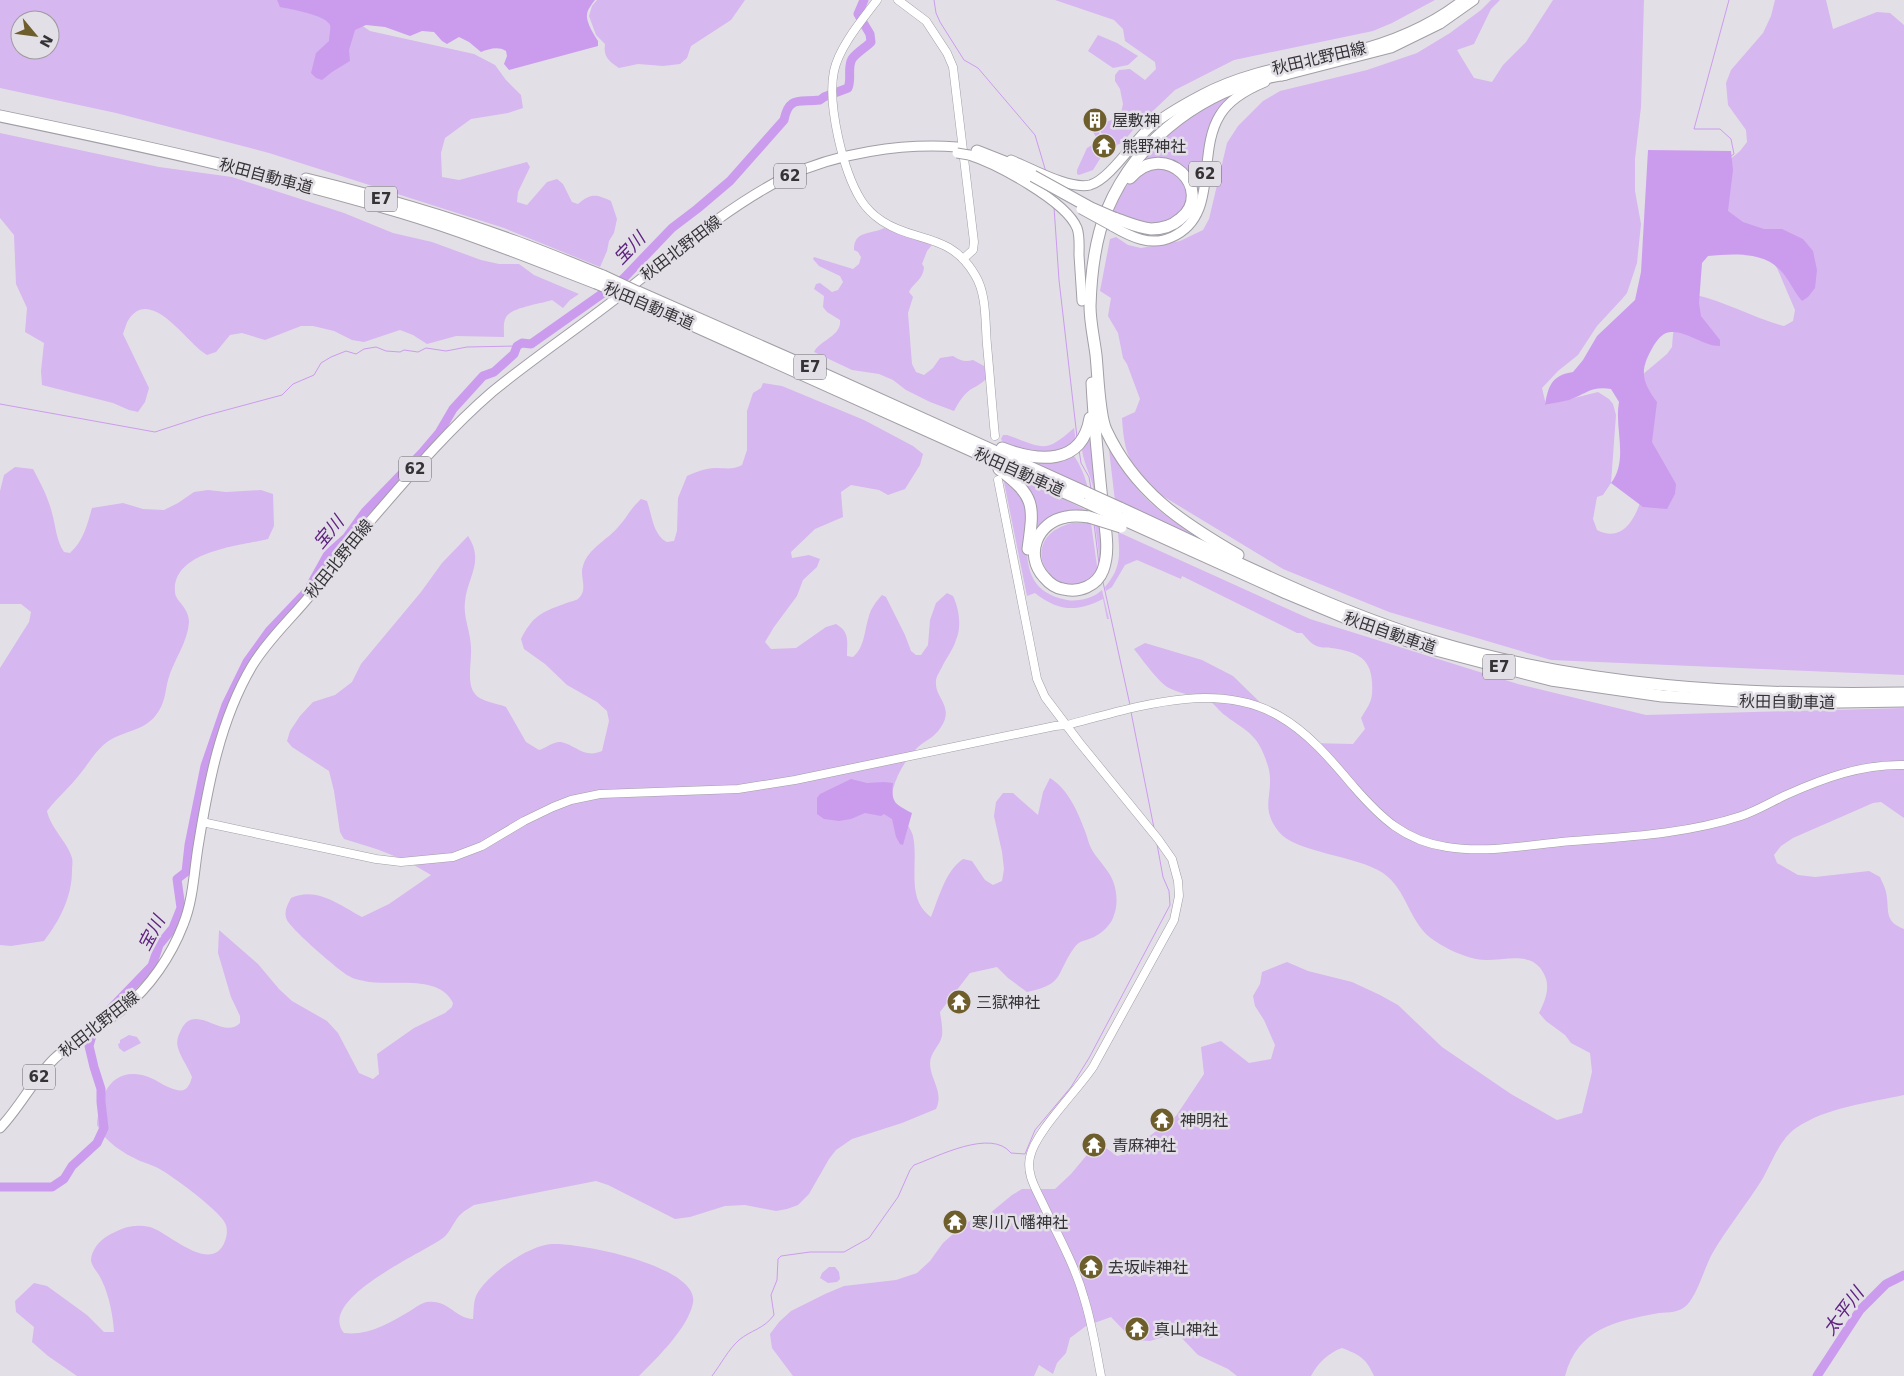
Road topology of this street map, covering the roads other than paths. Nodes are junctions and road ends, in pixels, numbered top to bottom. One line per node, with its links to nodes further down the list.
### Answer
1 (877, 0): 9 (street)
2 (898, 0): 12 (street)
3 (1463, 0): 6 (main road, 秋田北野田線)
4 (1474, 0): 5 (main road, 秋田北野田線 / 62)
5 (1286, 74): 11 (highway); 11 (main road, 62)
6 (1174, 111): 10 (main road, 秋田北野田線); 14 (highway)
7 (0, 116): 13 (highway, 秋田自動車道 / E7, bridge)
8 (971, 152): 9 (main road, 秋田北野田線 / 62, bridge); 10 (highway)
9 (844, 158): 12 (street); 28 (main road, 秋田北野田線 / 62)
10 (1032, 178): 11 (highway, bridge); 14 (main road)
11 (1111, 218): 11 (highway); 16 (highway)
12 (963, 259): 18 (street)
13 (634, 294): 17 (highway, 秋田自動車道 / E7); 19 (highway, 秋田自動車道 / E7)
14 (1082, 301): 15 (highway)
15 (1093, 402): 17 (highway); 22 (highway, bridge)
16 (1102, 414): 19 (highway); 23 (highway)
17 (924, 418): 21 (highway, 秋田自動車道 / E7)
18 (995, 436)
19 (979, 454): 21 (highway, 秋田自動車道 / E7)
20 (998, 480): 26 (street)
21 (1087, 498): 22 (highway, 秋田自動車道 / E7, bridge)
22 (1120, 518): 23 (highway, 秋田自動車道 / E7); 25 (highway, 秋田自動車道 / E7)
23 (1289, 585): 24 (highway, 秋田自動車道 / E7)
24 (1904, 694)
25 (1904, 701)
26 (1067, 725): 27 (street); 28 (street); 30 (street)
27 (1904, 765)
28 (202, 822): 29 (main road, 秋田北野田線 / 62)
29 (0, 1128)
30 (1101, 1376)

